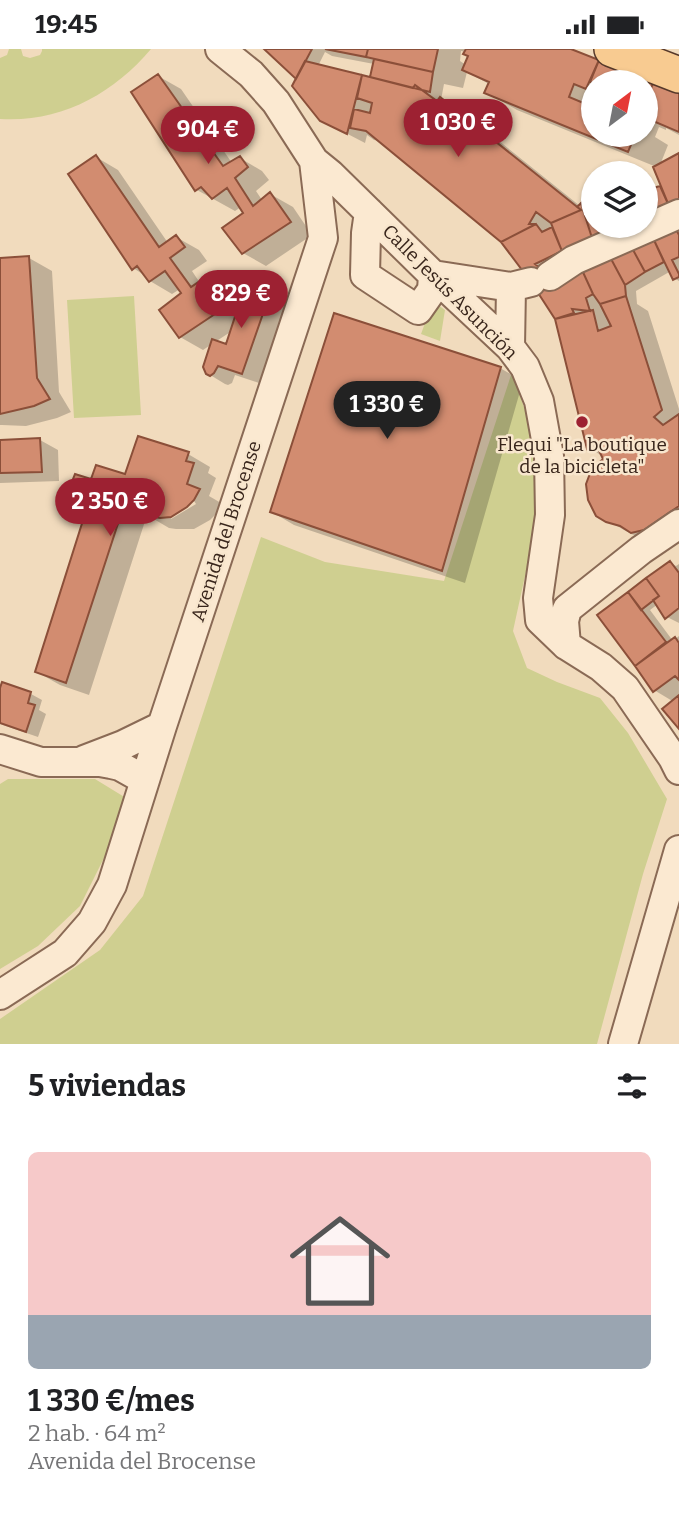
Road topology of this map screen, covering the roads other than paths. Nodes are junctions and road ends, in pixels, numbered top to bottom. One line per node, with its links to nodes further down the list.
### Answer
1 (220, 49): 4 (street, Avenida del Brocense)
2 (612, 49): 3 (main road)
3 (679, 75)
4 (314, 161): 5 (street, Calle Jesús Asunción); 12 (street, Avenida del Brocense)
5 (369, 212): 7 (street, Calle Jesús Asunción); 7 (street)
6 (679, 214): 8 (street)
7 (433, 275): 8 (street); 9 (street, Calle Jesús Asunción)
8 (531, 282): 9 (street)
9 (510, 347): 11 (street, Calle Jesús Asunción)
10 (679, 524): 11 (street)
11 (566, 645): 15 (street, Calle Jesús Asunción)
12 (162, 726): 14 (street); 16 (street, Avenida del Brocense)
13 (0, 749): 14 (street)
14 (79, 762): 16 (street)
15 (677, 764)
16 (145, 780): 18 (street, Avenida del Brocense)
17 (679, 850): 19 (street)
18 (0, 995)
19 (623, 1044)

